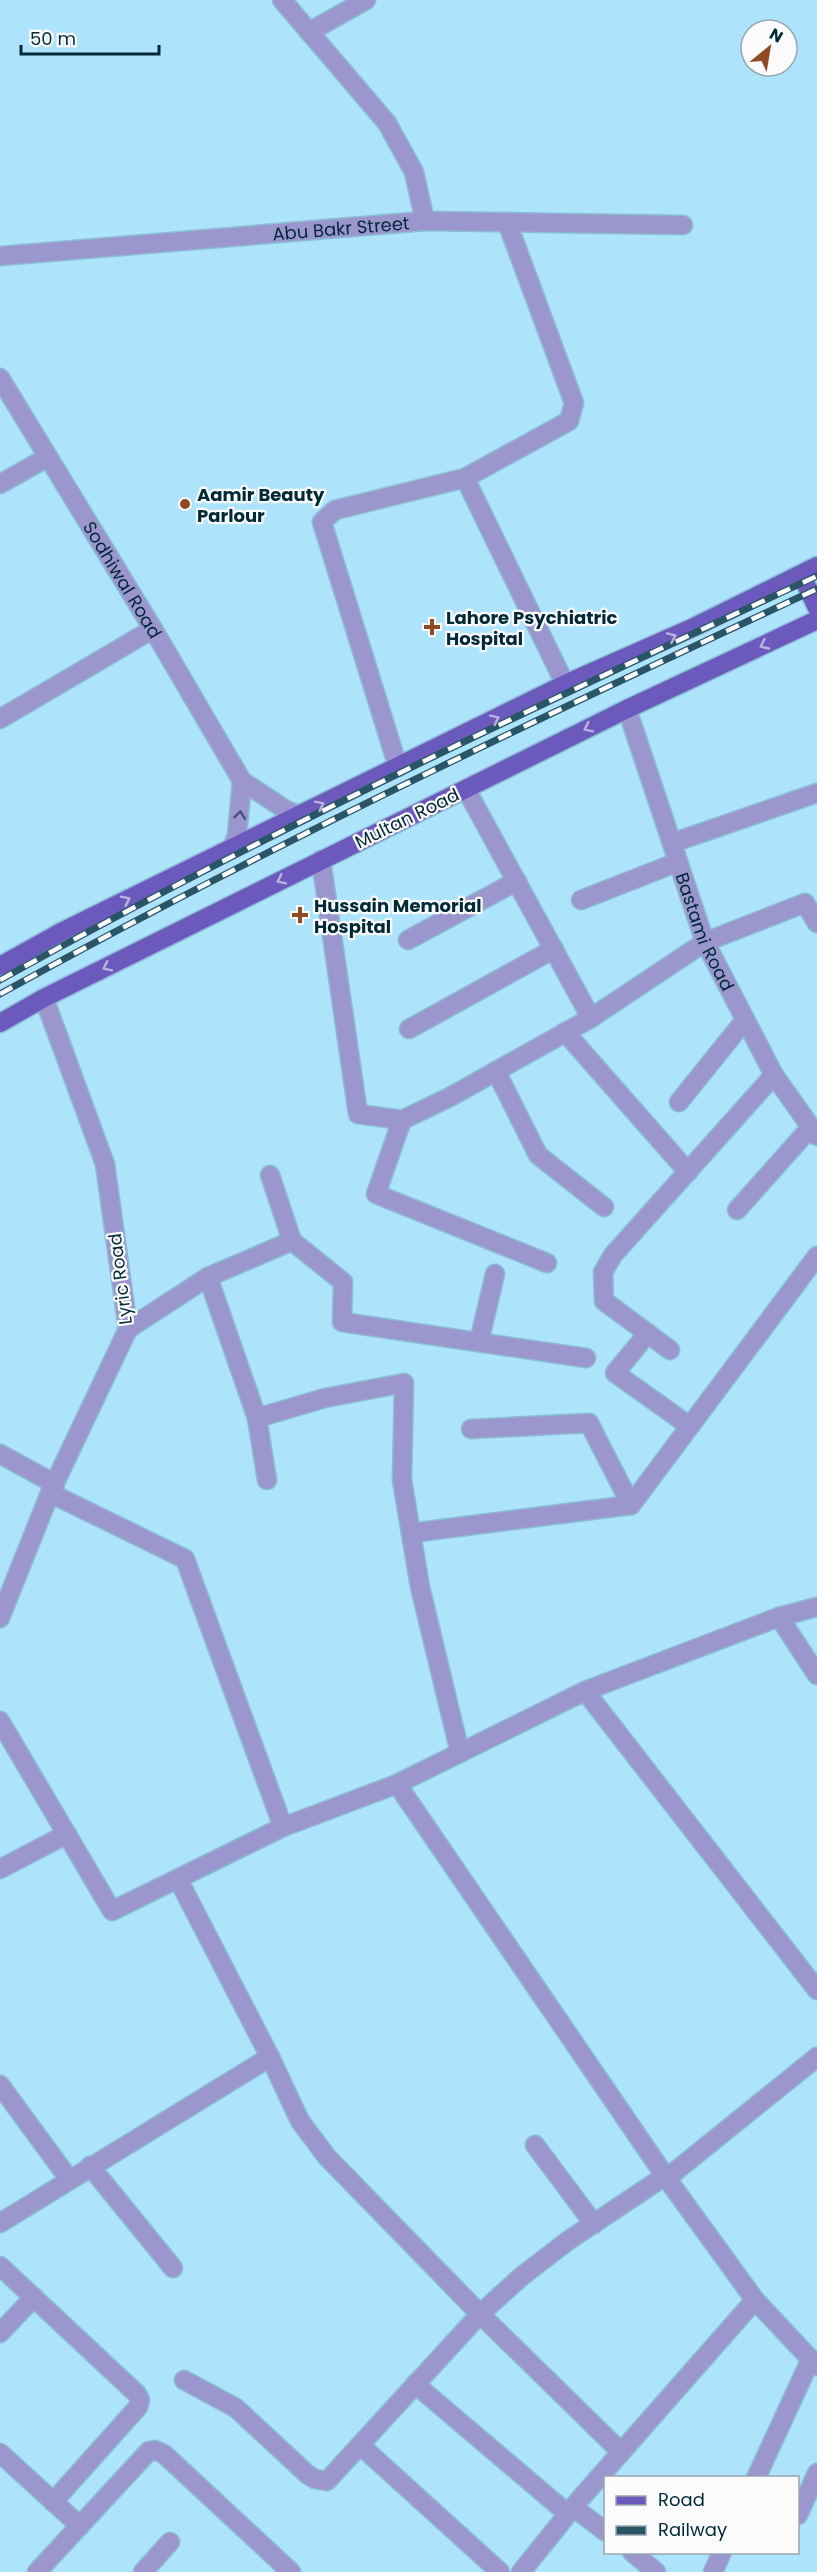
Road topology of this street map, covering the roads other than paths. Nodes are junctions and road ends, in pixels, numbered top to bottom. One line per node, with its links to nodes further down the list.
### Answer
1 (282, 0): 3 (street)
2 (366, 0): 3 (street)
3 (309, 32): 4 (street)
4 (425, 221): 5 (street, Abu Bakr Street); 7 (street, Abu Bakr Street)
5 (507, 222): 6 (street, Abu Bakr Street); 11 (street)
6 (682, 225)
7 (0, 256)
8 (0, 378): 9 (street, Sodhiwal Road)
9 (5, 399): 10 (street, Sodhiwal Road)
10 (48, 457): 12 (street); 16 (street, Sodhiwal Road)
11 (465, 478): 17 (street); 20 (street)
12 (0, 484)
13 (809, 570): 14 (main road); 17 (main road, one-way to 13)
14 (817, 608)
15 (817, 620): 18 (main road, Multan Road, one-way to 18)
16 (153, 629): 19 (street); 21 (street, Sodhiwal Road)
17 (565, 684): 20 (main road, one-way to 17)
18 (627, 709): 22 (main road, Multan Road, one-way to 22); 25 (street, Bastami Road)
19 (0, 719)
20 (398, 767): 24 (main road, one-way to 20)
21 (242, 781): 24 (street, Sodhiwal Road); 26 (street, one-way to 21)
22 (466, 789): 27 (main road, Multan Road); 29 (street)
23 (817, 793): 25 (street)
24 (298, 816): 26 (main road)
25 (672, 843): 28 (street, Bastami Road)
26 (232, 848): 35 (main road, one-way to 26)
27 (321, 860): 36 (main road, Multan Road, one-way to 36); 45 (street)
28 (678, 862): 30 (street); 33 (street, Bastami Road)
29 (517, 881): 32 (street); 34 (street)
30 (581, 900)
31 (817, 923): 33 (street)
32 (408, 940)
33 (705, 942): 37 (street); 38 (street, Bastami Road)
34 (554, 949): 37 (street); 40 (street)
35 (0, 966)
36 (44, 998): 39 (main road, Multan Road); 56 (street, Lyric Road)
37 (591, 1017): 41 (street)
38 (745, 1020): 43 (street, Bastami Road); 44 (street)
39 (0, 1023)
40 (409, 1029)
41 (565, 1032): 42 (street); 47 (street)
42 (496, 1071): 45 (street); 49 (street)
43 (774, 1075): 46 (street, Bastami Road); 47 (street)
44 (680, 1102)
45 (402, 1120): 53 (street)
46 (814, 1131): 50 (street)
47 (688, 1172): 57 (street)
48 (270, 1175): 51 (street)
49 (604, 1207)
50 (737, 1210)
51 (292, 1241): 55 (street); 58 (street)
52 (817, 1256): 62 (street)
53 (547, 1263)
54 (495, 1274): 58 (street)
55 (208, 1277): 56 (street); 61 (street)
56 (128, 1329): 66 (street, Lyric Road)
57 (648, 1333): 59 (street); 62 (street)
58 (479, 1342): 60 (street)
59 (670, 1350)
60 (586, 1358)
61 (256, 1418): 65 (street); 68 (street)
62 (688, 1425): 67 (street)
63 (471, 1429): 67 (street)
64 (0, 1454): 66 (street)
65 (267, 1480)
66 (52, 1488): 71 (street, Lyric Road); 77 (street)
67 (631, 1505): 68 (street)
68 (411, 1533): 75 (street)
69 (817, 1607): 70 (street)
70 (779, 1617): 72 (street); 73 (street)
71 (0, 1618)
72 (817, 1675)
73 (585, 1691): 75 (street); 81 (street)
74 (0, 1721): 78 (street)
75 (460, 1753): 76 (street)
76 (397, 1784): 77 (street); 87 (street)
77 (283, 1827): 80 (street)
78 (67, 1834): 79 (street); 80 (street)
79 (0, 1869)
80 (178, 1879): 82 (street)
81 (817, 1990)
82 (270, 2057): 86 (street); 95 (street)
83 (817, 2057): 87 (street)
84 (0, 2085): 88 (street)
85 (535, 2145): 90 (street)
86 (90, 2166): 88 (street); 92 (street)
87 (666, 2177): 90 (street); 94 (street)
88 (69, 2180): 89 (street)
89 (0, 2223)
90 (594, 2224): 95 (street)
91 (0, 2266): 93 (street)
92 (173, 2268)
93 (34, 2297): 96 (street); 105 (street)
94 (755, 2300): 97 (street); 101 (street)
95 (480, 2314): 99 (street); 101 (street)
96 (0, 2333)
97 (814, 2362): 104 (street)
98 (184, 2380): 100 (street)
99 (415, 2384): 100 (street); 106 (street)
100 (360, 2445): 116 (street)
101 (621, 2452): 106 (street)
102 (0, 2454): 105 (street)
103 (817, 2473): 107 (street)
104 (757, 2476)
105 (53, 2502): 108 (street)
106 (571, 2510): 109 (street); 117 (street)
107 (799, 2514)
108 (80, 2526): 113 (street); 115 (street)
109 (604, 2531)
110 (170, 2542): 114 (street)
111 (633, 2554): 118 (street)
112 (722, 2554): 119 (street)
113 (37, 2572)
114 (143, 2572)
115 (291, 2572)
116 (500, 2572)
117 (521, 2572)
118 (656, 2572)
119 (713, 2572)

